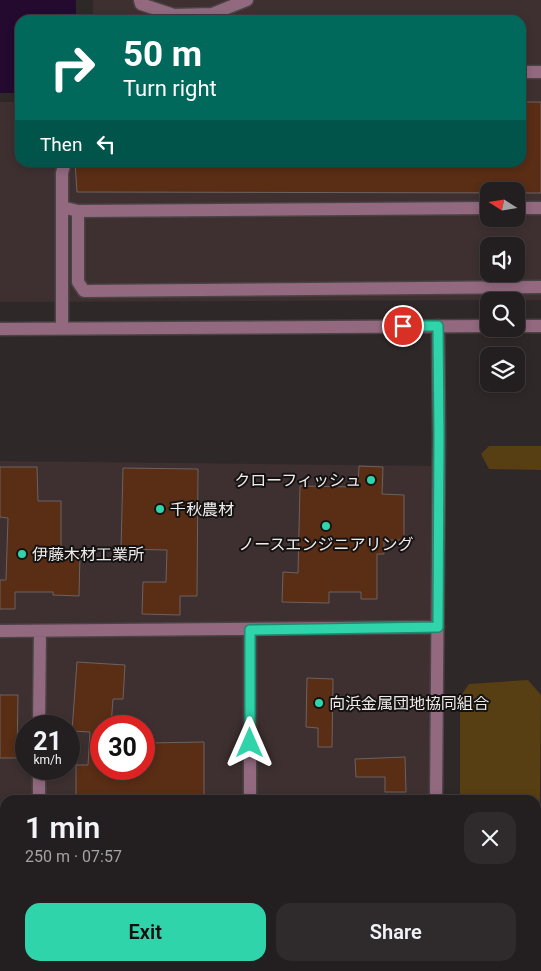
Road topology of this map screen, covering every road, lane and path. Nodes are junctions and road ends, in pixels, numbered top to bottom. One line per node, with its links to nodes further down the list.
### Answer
1 (140, 0): 2 (street)
2 (247, 0)
3 (526, 72): 4 (street)
4 (541, 72)
5 (64, 167): 6 (street)
6 (62, 207): 10 (street); 17 (street)
7 (480, 208): 10 (street)
8 (525, 208): 9 (street)
9 (541, 208)
10 (78, 211): 11 (street)
11 (541, 287)
12 (438, 326): 13 (street); 17 (street); 18 (street)
13 (480, 326)
14 (525, 326): 15 (street)
15 (541, 326)
16 (0, 328): 17 (street)
17 (62, 328)
18 (438, 627): 19 (street); 26 (street)
19 (250, 630): 21 (street); 25 (street)
20 (0, 631): 21 (street)
21 (40, 631): 22 (street)
22 (39, 715)
23 (39, 780): 24 (street)
24 (39, 795)
25 (250, 795)
26 (436, 795)

